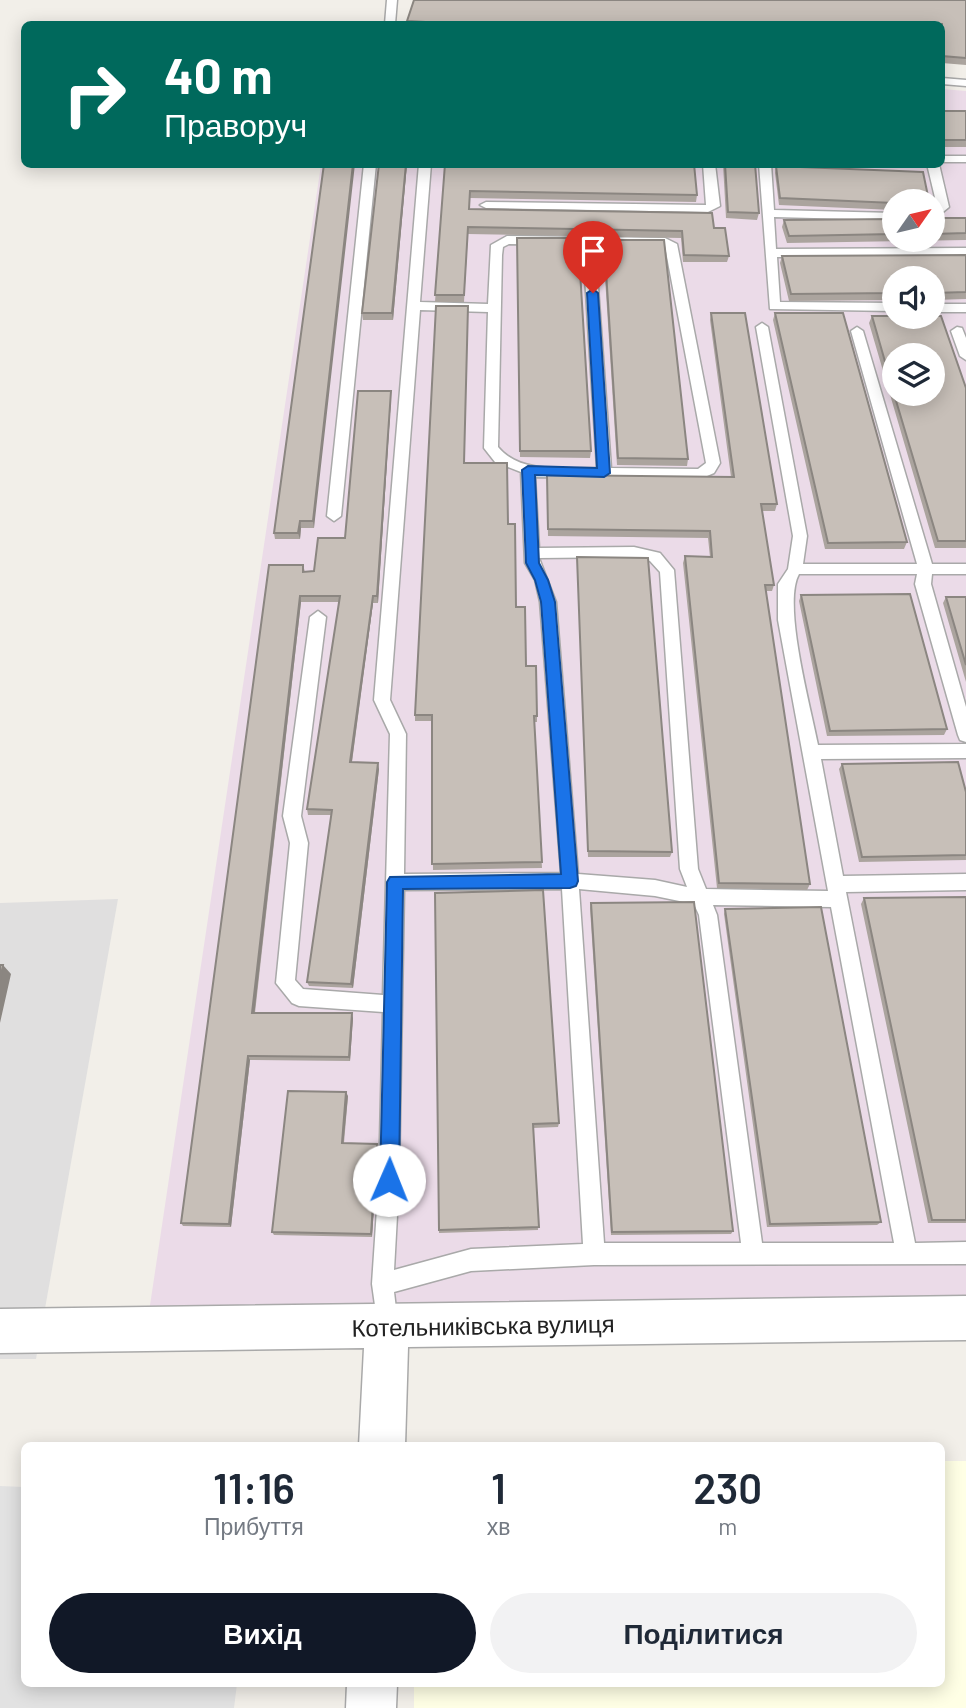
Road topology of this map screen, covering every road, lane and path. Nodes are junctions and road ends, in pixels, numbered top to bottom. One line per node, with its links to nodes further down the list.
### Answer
1 (392, 0): 2 (lane)
2 (390, 21)
3 (945, 81): 4 (lane)
4 (966, 83)
5 (945, 159): 6 (lane)
6 (966, 159)
7 (370, 168): 30 (lane)
8 (425, 168): 19 (lane)
9 (709, 168): 13 (lane)
10 (765, 168): 14 (lane)
11 (934, 168): 12 (lane)
12 (939, 189)
13 (486, 205)
14 (768, 213): 15 (lane); 18 (lane)
15 (882, 216)
16 (589, 241): 21 (lane); 29 (lane); 29 (lane)
17 (966, 252): 18 (lane)
18 (771, 253): 20 (lane)
19 (413, 306): 21 (lane); 40 (lane)
20 (882, 307)
21 (494, 308): 28 (lane)
22 (945, 308): 23 (lane)
23 (966, 308)
24 (762, 327): 32 (lane)
25 (857, 331): 33 (lane)
26 (957, 331): 27 (lane)
27 (966, 356)
28 (528, 470): 29 (lane); 31 (lane)
29 (604, 473)
30 (334, 516)
31 (532, 553): 39 (lane); 43 (lane)
32 (795, 569): 33 (lane); 38 (lane)
33 (926, 569): 34 (lane); 36 (lane)
34 (966, 569)
35 (317, 617): 44 (lane)
36 (966, 735)
37 (966, 751): 38 (lane)
38 (811, 752): 42 (lane)
39 (570, 881): 40 (lane); 43 (lane); 46 (lane)
40 (395, 882): 44 (lane)
41 (966, 882): 42 (lane)
42 (838, 892): 43 (lane); 48 (lane)
43 (701, 897): 47 (lane)
44 (393, 1004): 49 (lane)
45 (966, 1253): 48 (lane)
46 (594, 1254): 47 (lane); 49 (lane)
47 (752, 1254): 48 (lane)
48 (906, 1254)
49 (383, 1284): 51 (lane)
50 (966, 1318): 51 (street, Котельниківська вулиця)
51 (387, 1326): 52 (street, Котельниківська вулиця); 53 (street)
52 (0, 1331)
53 (382, 1442)
54 (372, 1687): 55 (street)
55 (371, 1708)

